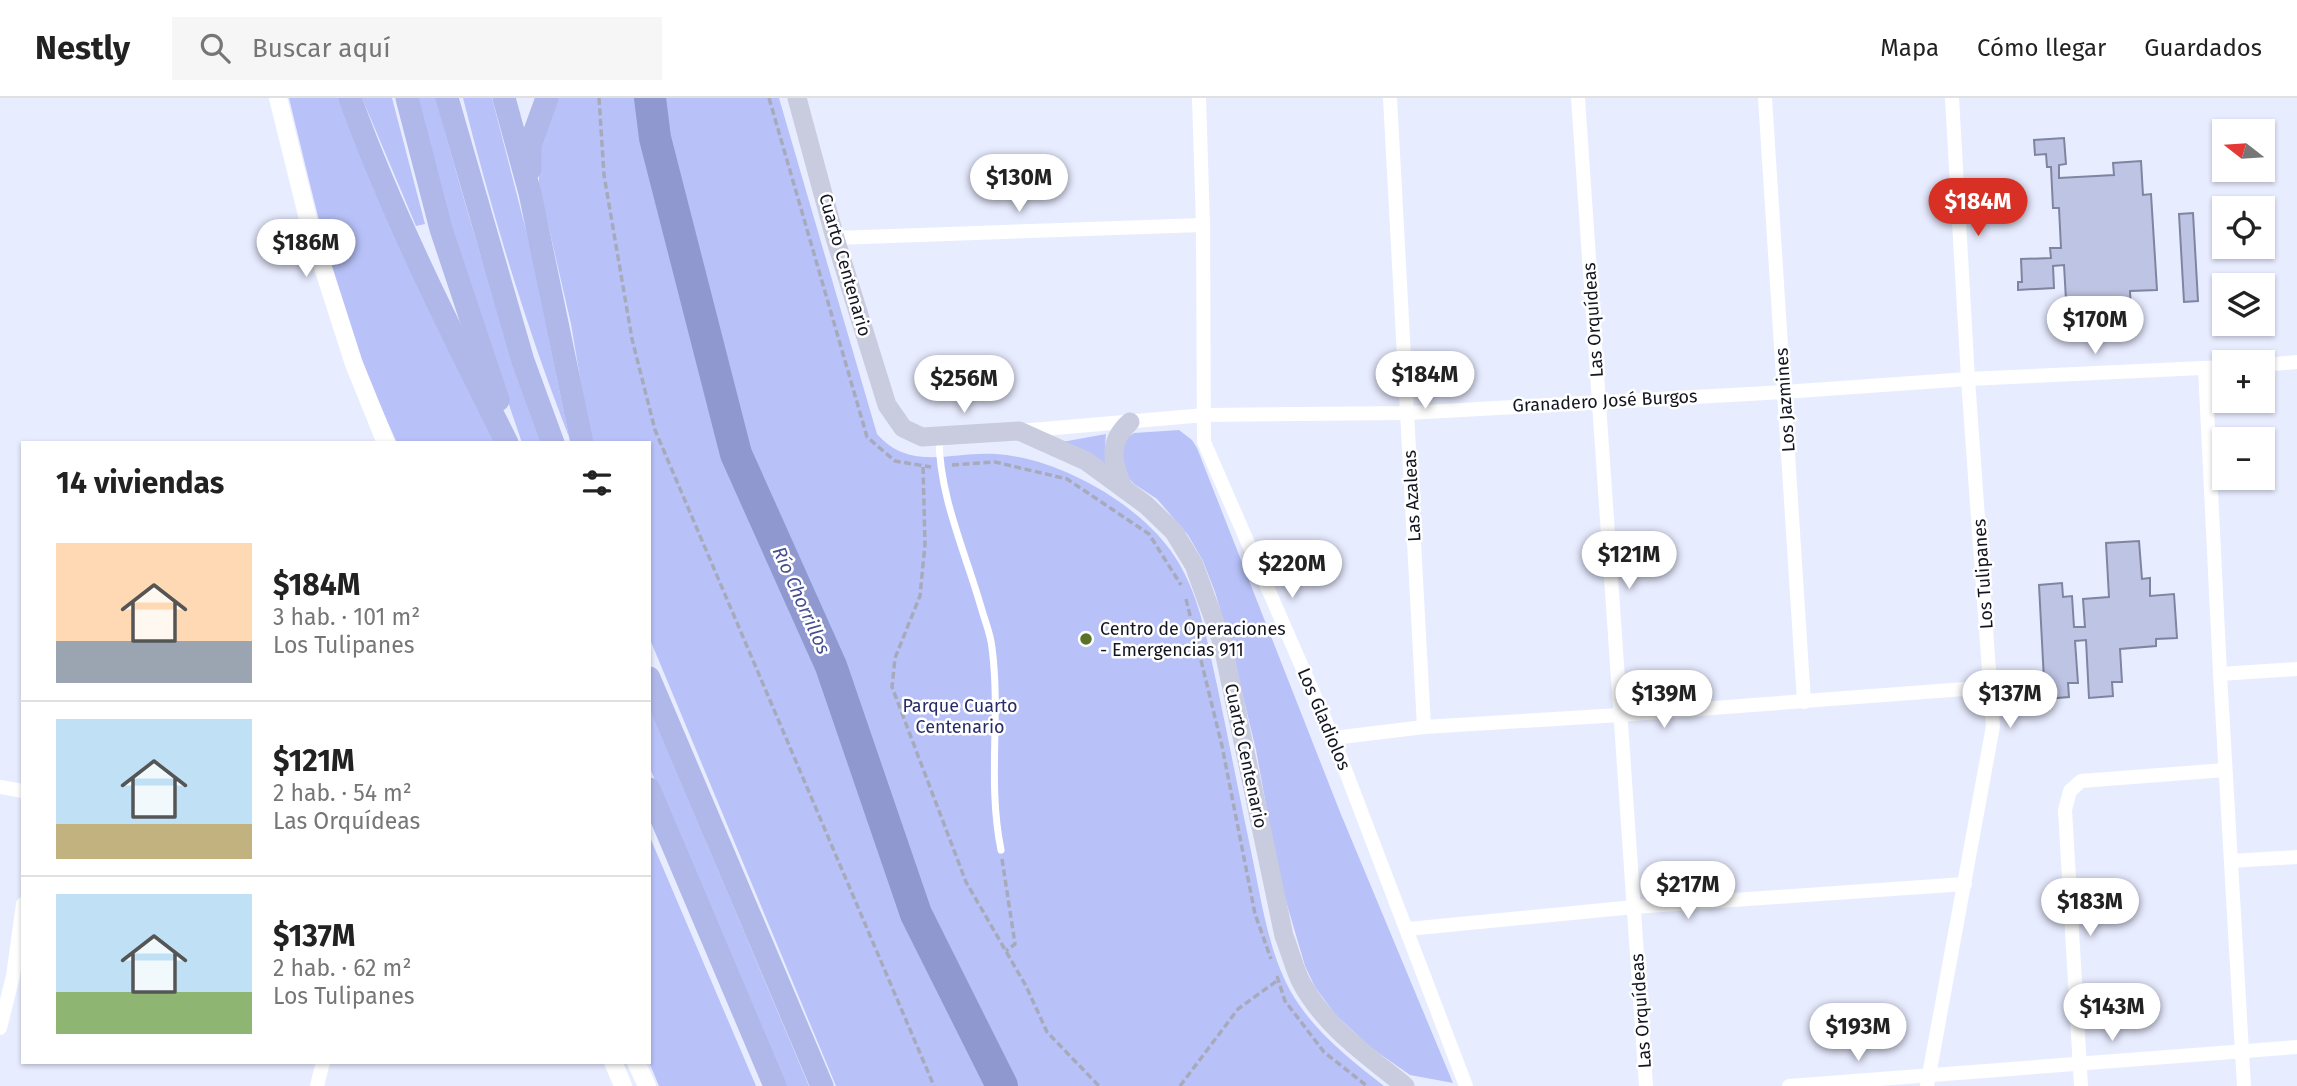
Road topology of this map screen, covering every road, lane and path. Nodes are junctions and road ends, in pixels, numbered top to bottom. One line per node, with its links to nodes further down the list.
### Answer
1 (278, 98): 31 (street)
2 (350, 98): 32 (highway)
3 (407, 98): 33 (highway)
4 (447, 98): 34 (highway)
5 (505, 98): 15 (highway)
6 (547, 98): 15 (highway)
7 (599, 98): 74 (path)
8 (769, 98): 37 (path)
9 (797, 98): 17 (main road, Cuarto Centenario)
10 (1199, 98): 16 (street, Los Gladiolos)
11 (1390, 98): 25 (street, Las Azaleas)
12 (1578, 98): 24 (street, Las Orquídeas)
13 (1765, 98): 23 (street, Los Jazmines)
14 (1952, 98): 22 (street, Los Tulipanes)
15 (530, 194): 35 (highway)
16 (1203, 226): 17 (street); 26 (street, Los Gladiolos)
17 (835, 238): 28 (main road, Cuarto Centenario)
18 (2297, 362): 19 (street)
19 (2275, 364)
20 (2205, 368): 21 (street, Granadero José Burgos); 22 (street, Granadero José Burgos); 40 (street)
21 (2212, 368)
22 (1968, 379): 23 (street, Granadero José Burgos); 42 (street, Los Tulipanes)
23 (1784, 392): 24 (street, Granadero José Burgos); 43 (street, Los Jazmines)
24 (1599, 401): 25 (street, Granadero José Burgos); 44 (street, Las Orquídeas)
25 (1407, 412): 26 (street, Granadero José Burgos); 45 (street, Las Azaleas)
26 (1205, 415): 27 (street, Granadero José Burgos); 46 (street, Los Gladiolos)
27 (1130, 422): 29 (street, Granadero José Burgos); 38 (main road)
28 (903, 428): 30 (main road, Granadero José Burgos)
29 (1019, 431): 30 (main road, Granadero José Burgos); 38 (main road, Cuarto Centenario)
30 (939, 437): 36 (lane)
31 (385, 441)
32 (508, 441)
33 (508, 441)
34 (552, 441)
35 (582, 441)
36 (939, 466): 37 (path); 51 (lane); 60 (path)
37 (923, 467): 58 (path)
38 (1125, 490): 78 (main road, Cuarto Centenario)
39 (2297, 669): 40 (street)
40 (2220, 674): 47 (street)
41 (651, 683): 73 (highway)
42 (1991, 687): 43 (street); 54 (street, Los Tulipanes)
43 (1804, 702): 44 (street)
44 (1620, 715): 45 (street); 55 (street, Las Orquídeas)
45 (1424, 727): 46 (street)
46 (1333, 738): 56 (street, Los Gladiolos)
47 (2225, 770): 53 (street); 64 (street)
48 (0, 787): 49 (street)
49 (21, 790)
50 (651, 794): 72 (highway)
51 (1001, 850): 58 (path)
52 (2297, 857): 53 (street)
53 (2231, 861): 63 (street)
54 (1965, 884): 55 (street); 68 (street, Los Tulipanes)
55 (1634, 907): 56 (street); 80 (street, Las Orquídeas)
56 (1408, 929): 79 (street, Los Gladiolos)
57 (21, 933): 59 (street)
58 (1006, 951): 75 (path)
59 (18, 976): 61 (street)
60 (1278, 980): 76 (path); 77 (path)
61 (0, 1028)
62 (2297, 1048): 63 (street)
63 (2242, 1051): 64 (street); 83 (street)
64 (2080, 1063): 68 (street); 82 (street)
65 (322, 1064): 69 (street)
66 (614, 1064): 70 (street)
67 (637, 1064): 71 (street)
68 (1928, 1081): 81 (street)
69 (317, 1086)
70 (623, 1086)
71 (646, 1086)
72 (775, 1086)
73 (822, 1086)
74 (934, 1086)
75 (1100, 1086)
76 (1180, 1086)
77 (1367, 1086)
78 (1405, 1086)
79 (1466, 1086)
80 (1646, 1086)
81 (1789, 1086)
82 (2081, 1086)
83 (2244, 1086)

